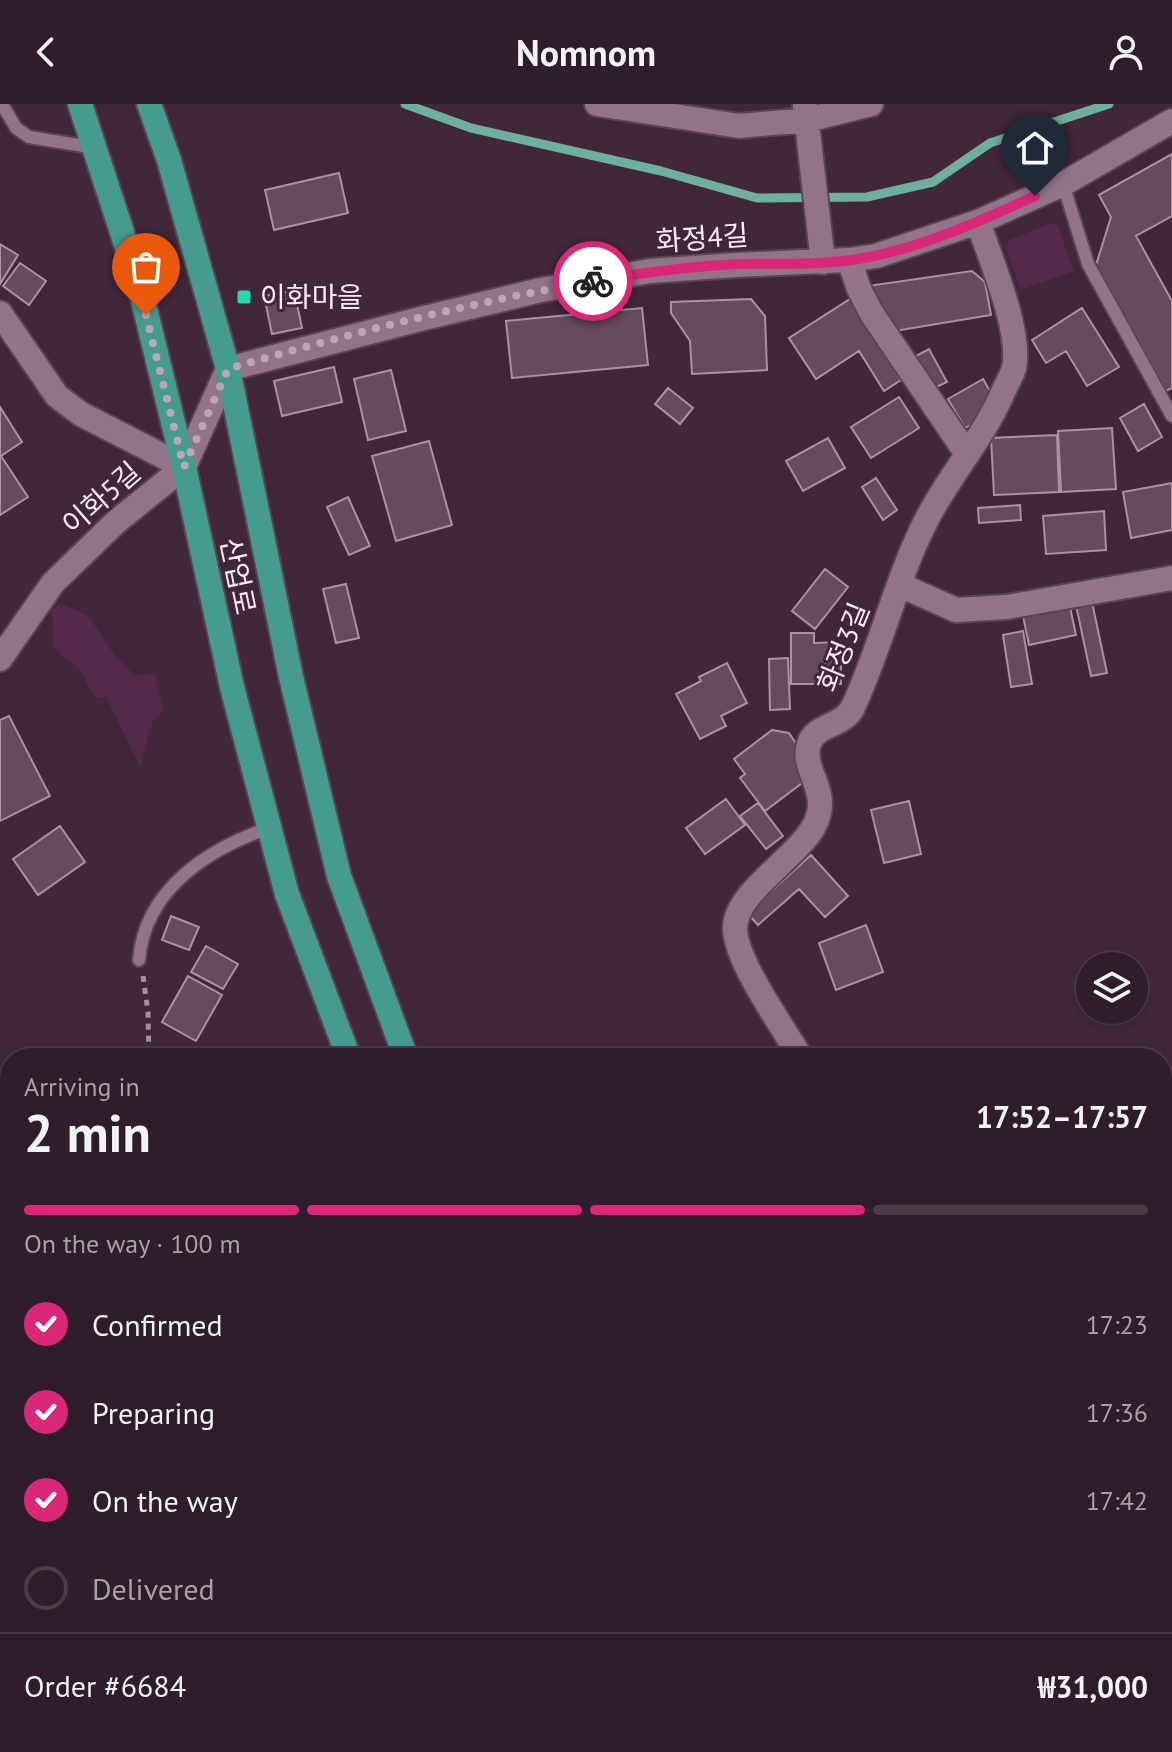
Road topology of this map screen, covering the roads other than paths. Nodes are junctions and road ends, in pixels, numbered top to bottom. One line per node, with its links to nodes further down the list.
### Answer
1 (2, 104): 8 (lane)
2 (80, 104): 8 (main road, 산업로)
3 (149, 104): 14 (main road, 산업로)
4 (871, 104): 6 (street)
5 (605, 105): 6 (street)
6 (806, 112): 12 (street)
7 (1172, 121): 9 (street, 화정4길)
8 (96, 148): 17 (main road, 산업로)
9 (1063, 184): 10 (street, 화정4길); 15 (lane)
10 (978, 222): 11 (street, 화정4길); 16 (street, 화정3길)
11 (849, 260): 12 (street, 화정4길); 16 (street)
12 (823, 262): 14 (street, 화정4길)
13 (0, 313): 17 (street, 이화5길)
14 (228, 369): 17 (street); 24 (main road, 산업로)
15 (1171, 411)
16 (967, 454): 19 (street, 화정3길)
17 (184, 467): 20 (street, 이화5길); 21 (main road, 산업로)
18 (1172, 578): 19 (street)
19 (900, 585): 25 (street, 화정3길)
20 (0, 659)
21 (269, 828): 22 (lane); 23 (main road, 산업로)
22 (139, 960)
23 (345, 1048)
24 (402, 1048)
25 (795, 1048)

